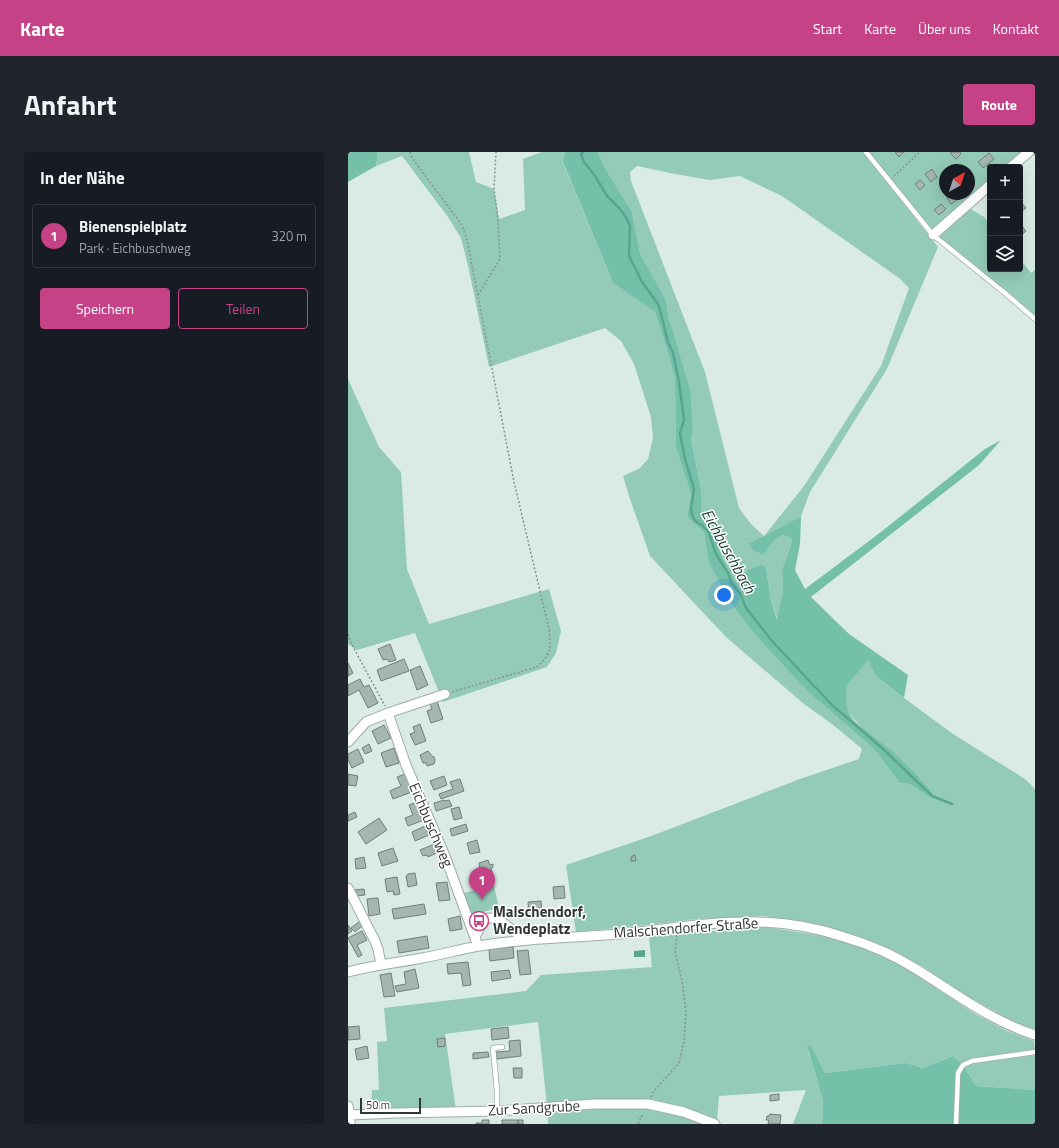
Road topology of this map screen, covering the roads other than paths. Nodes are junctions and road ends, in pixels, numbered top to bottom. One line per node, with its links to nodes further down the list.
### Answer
1 (866, 152): 5 (lane)
2 (1029, 152): 3 (street)
3 (1015, 164)
4 (987, 190): 5 (street)
5 (933, 234): 6 (lane)
6 (1035, 319)
7 (445, 694): 8 (street)
8 (388, 713): 9 (street); 12 (street, Eichbuschweg)
9 (348, 742)
10 (348, 888): 13 (street)
11 (525, 940): 12 (street, Malschendorfer Straße); 12 (street); 15 (street, Malschendorfer Straße)
12 (477, 942): 13 (street, Malschendorfer Straße)
13 (381, 964): 14 (street, Malschendorfer Straße)
14 (348, 972)
15 (1035, 1035)
16 (502, 1047): 18 (lane)
17 (1035, 1052): 21 (lane)
18 (497, 1111): 19 (street, Zur Sandgrube); 20 (street, Zur Sandgrube)
19 (349, 1115)
20 (715, 1124)
21 (956, 1124)

